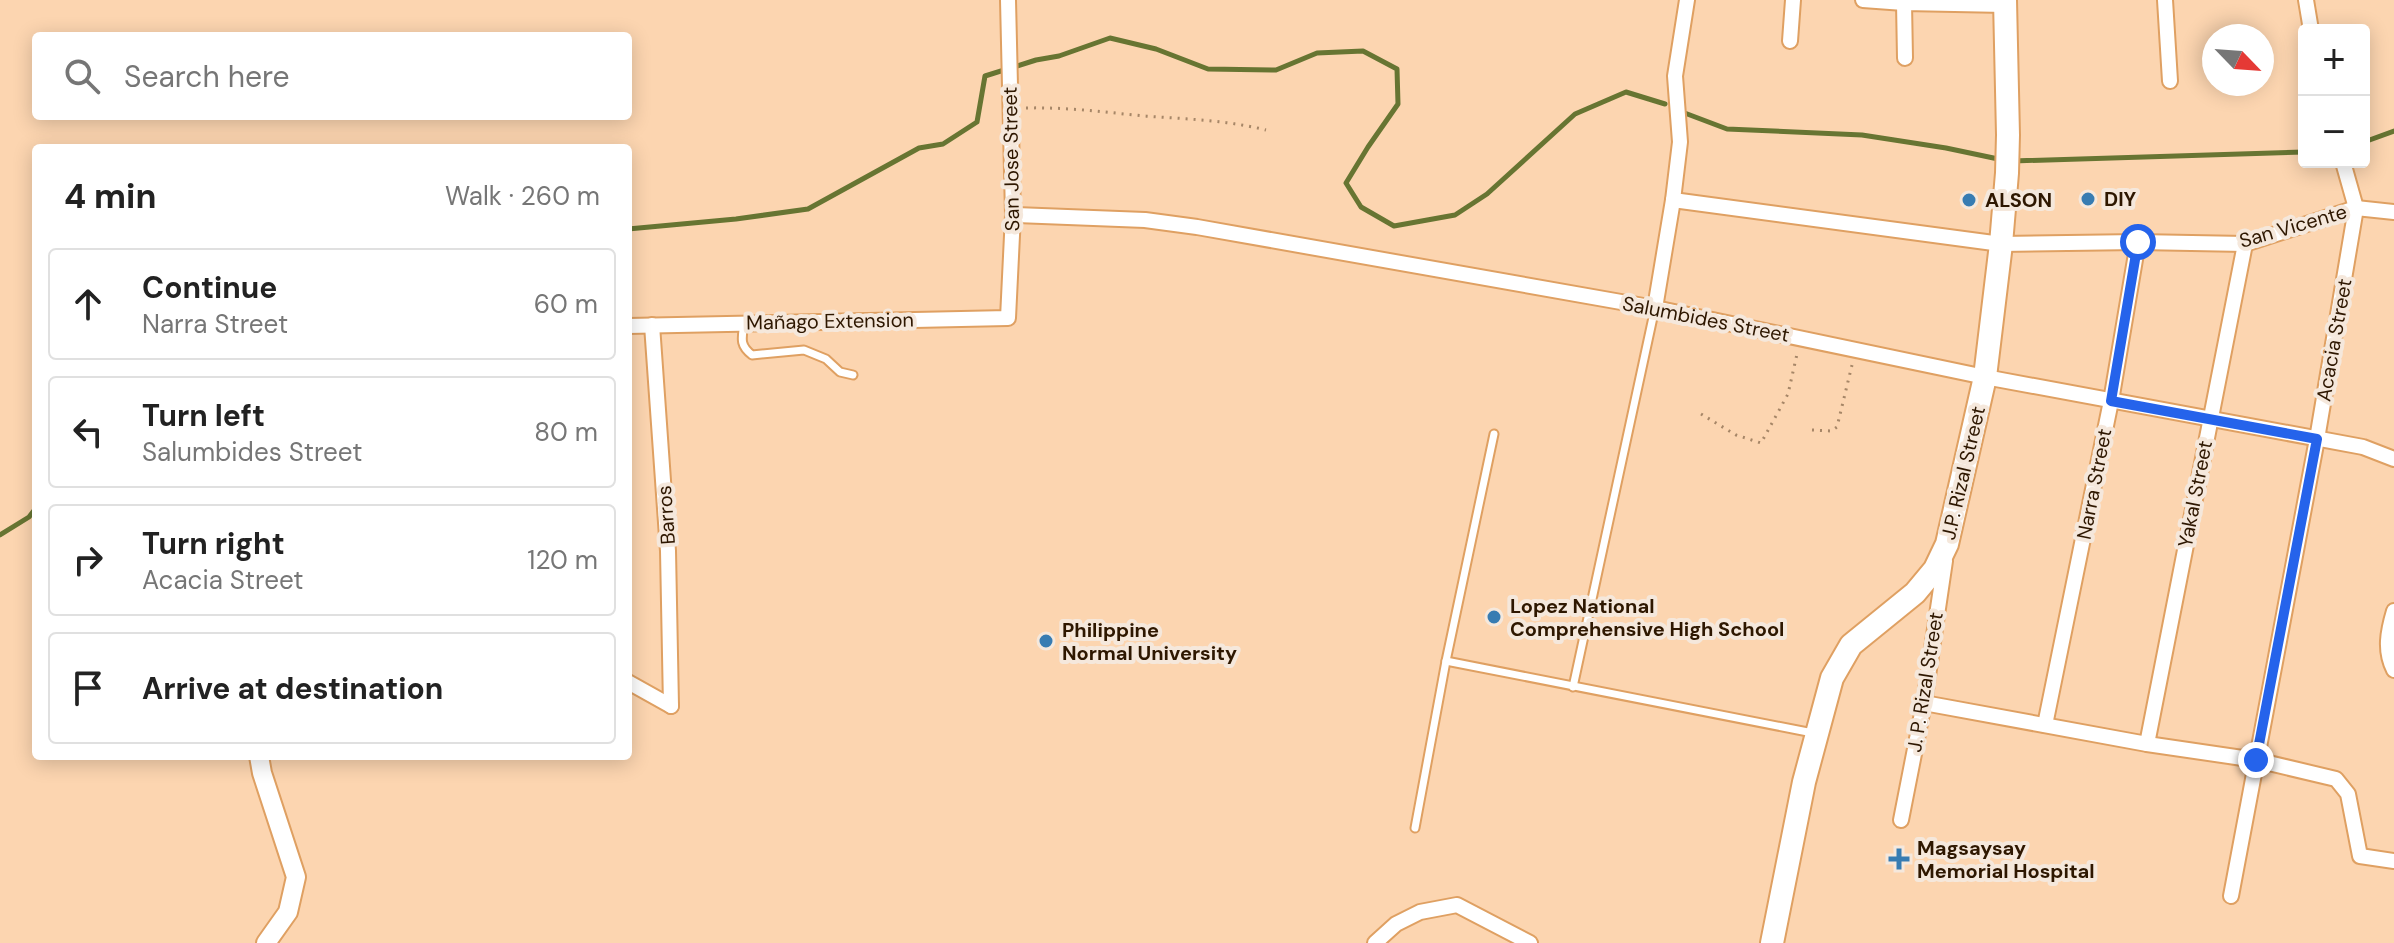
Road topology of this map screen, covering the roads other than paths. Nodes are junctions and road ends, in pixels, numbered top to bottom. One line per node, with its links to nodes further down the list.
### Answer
1 (1008, 0): 17 (street, San Jose Street)
2 (1687, 0): 14 (street)
3 (1793, 0): 10 (street)
4 (1863, 0): 7 (street)
5 (2165, 0): 12 (street)
6 (2306, 0): 9 (street)
7 (1904, 1): 8 (street); 11 (street)
8 (2005, 2): 19 (main road, J.P. Rizal Street)
9 (2310, 24)
10 (1790, 41)
11 (1905, 58)
12 (2170, 81)
13 (2345, 168): 15 (street, Acacia Street)
14 (1673, 200): 19 (street, San Vicente); 21 (street)
15 (2356, 208): 16 (street, San Vicente); 20 (street, San Vicente); 31 (street, Acacia Street)
16 (2394, 212)
17 (1013, 215): 21 (street, Salumbides Street); 22 (street, San Jose Street)
18 (2138, 242): 19 (street, San Vicente); 20 (street, San Vicente); 28 (street, Narra Street)
19 (2001, 244): 27 (main road, J.P. Rizal Street)
20 (2245, 244): 29 (street, Yakal Street)
21 (1655, 308): 27 (street, Salumbides Street); 38 (lane)
22 (1008, 318): 23 (street, Mañago Extension)
23 (744, 323): 24 (street, Mañago Extension); 26 (lane)
24 (652, 325): 25 (street, Mañago Extension); 37 (street, Barros)
25 (632, 326)
26 (853, 375)
27 (1985, 377): 28 (street, Salumbides Street); 33 (main road, J.P. Rizal Street)
28 (2111, 401): 29 (street, Salumbides Street); 40 (street, Narra Street)
29 (2209, 420): 31 (street, Salumbides Street); 42 (street, Yakal Street)
30 (1494, 434): 35 (lane)
31 (2317, 439): 32 (street, Salumbides Street); 44 (street, Acacia Street)
32 (2394, 459)
33 (1947, 544): 39 (street, J. P. Rizal Street); 41 (main road, J.P. Rizal Street)
34 (2394, 611): 36 (street)
35 (1446, 661): 38 (lane); 46 (lane)
36 (2394, 670)
37 (632, 684)
38 (1573, 687): 41 (lane)
39 (1924, 703): 40 (street); 45 (street, J. P. Rizal Street)
40 (2045, 725): 42 (street)
41 (1816, 734): 52 (main road, J.P. Rizal Street)
42 (2147, 744): 44 (street)
43 (260, 760): 49 (street)
44 (2256, 760): 47 (street); 48 (street, Acacia Street)
45 (1901, 820)
46 (1415, 828)
47 (2394, 861)
48 (2231, 896)
49 (266, 943)
50 (1375, 943): 51 (street)
51 (1530, 943)
52 (1772, 943)

